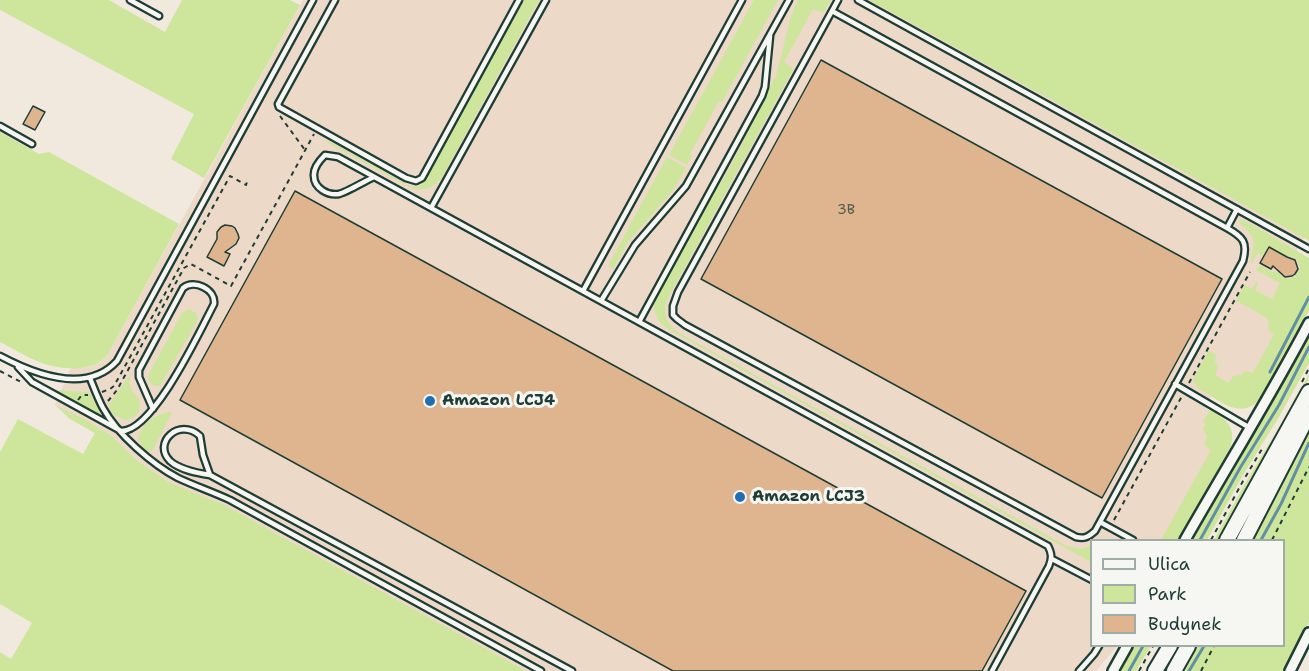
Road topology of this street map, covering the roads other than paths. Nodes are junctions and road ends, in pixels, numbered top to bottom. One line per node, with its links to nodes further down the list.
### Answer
1 (130, 0): 11 (lane)
2 (313, 0): 26 (lane)
3 (335, 0): 4 (lane)
4 (519, 0)
5 (546, 0): 16 (lane)
6 (742, 0): 20 (lane)
7 (789, 0): 12 (lane)
8 (838, 0): 10 (lane)
9 (858, 0): 17 (lane)
10 (832, 11): 18 (lane); 34 (lane)
11 (159, 16)
12 (770, 33): 21 (lane); 22 (lane)
13 (0, 126): 14 (lane)
14 (32, 144)
15 (374, 177): 15 (lane); 16 (lane)
16 (431, 208): 20 (lane)
17 (1237, 209): 18 (lane); 19 (lane)
18 (1227, 228): 27 (lane)
19 (1309, 249)
20 (583, 291): 21 (lane)
21 (602, 301): 22 (lane)
22 (639, 322): 39 (lane)
23 (1309, 323): 31 (street)
24 (0, 356): 25 (lane)
25 (16, 365): 26 (lane); 32 (lane)
26 (90, 378): 32 (lane)
27 (1175, 384): 31 (lane); 34 (lane)
28 (1309, 392): 37 (main road)
29 (153, 409): 29 (lane); 32 (lane)
30 (1309, 414): 38 (main road)
31 (1250, 428): 36 (street)
32 (121, 431): 47 (lane)
33 (210, 475): 33 (lane); 48 (lane)
34 (1100, 522): 35 (lane)
35 (1131, 539)
36 (1186, 539)
37 (1228, 539)
38 (1245, 539)
39 (1052, 559): 40 (lane); 49 (lane)
40 (1090, 579)
41 (1309, 633): 54 (street)
42 (1098, 647): 46 (lane)
43 (1126, 647): 51 (street)
44 (1169, 647): 52 (main road)
45 (1187, 647): 53 (main road)
46 (1081, 669): 50 (lane)
47 (541, 671)
48 (572, 671)
49 (992, 671)
50 (1089, 671)
51 (1113, 671)
52 (1155, 671)
53 (1174, 671)
54 (1290, 671)

